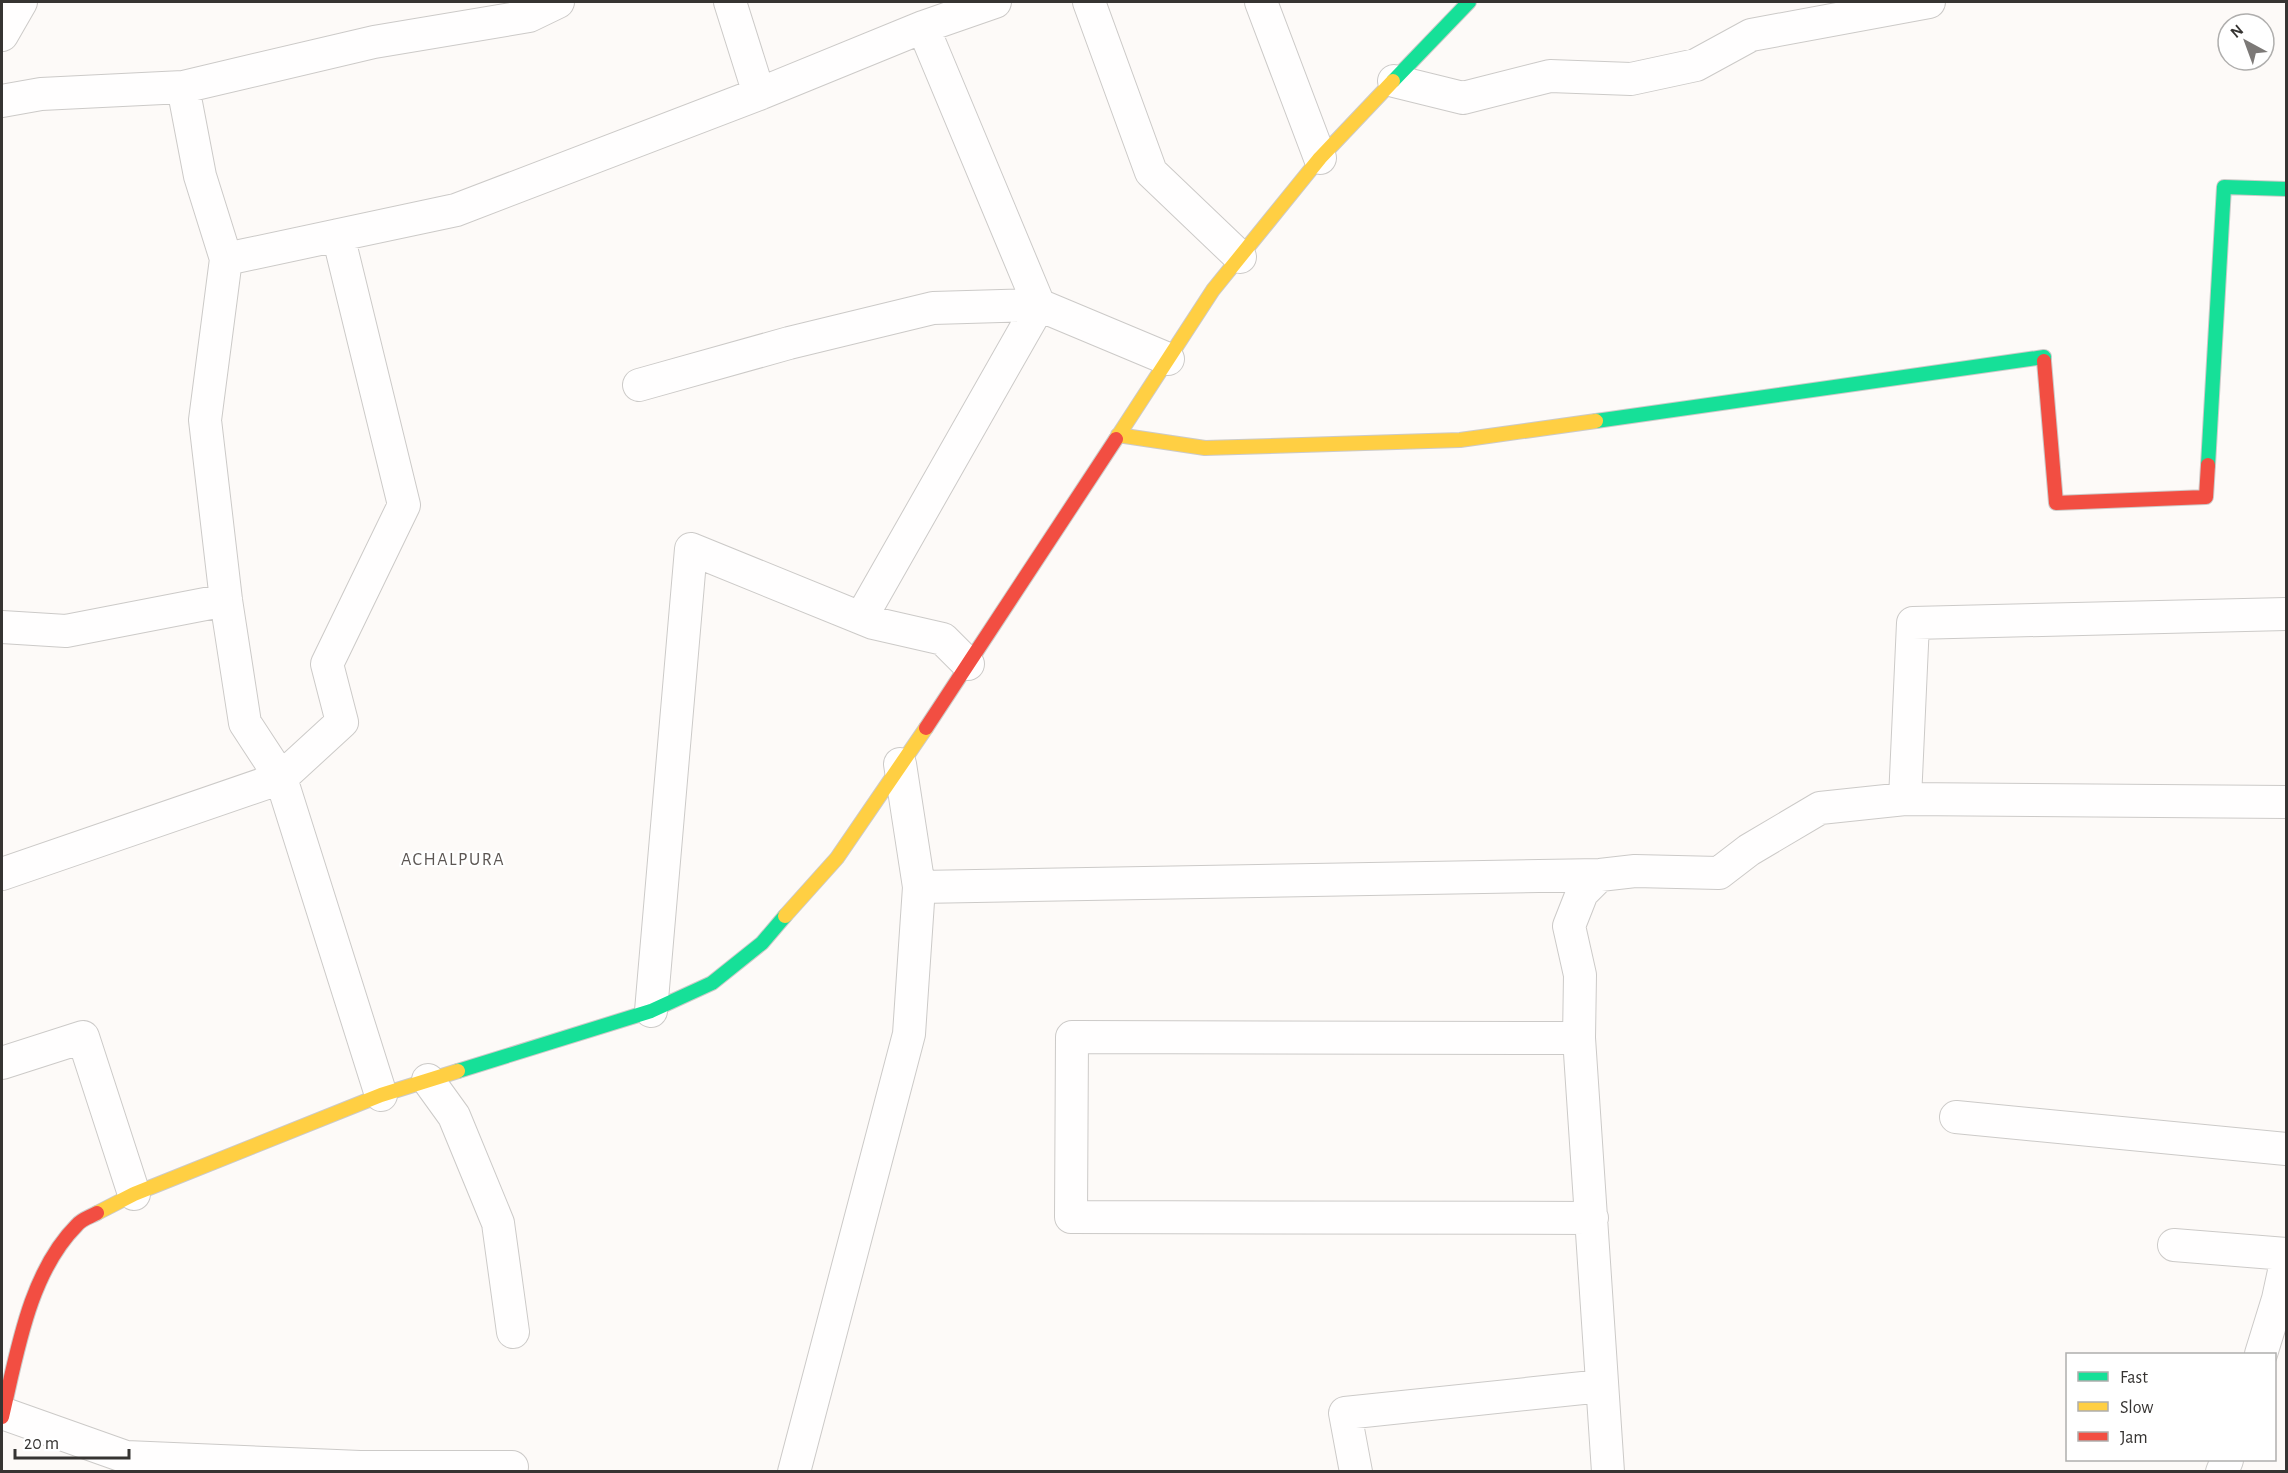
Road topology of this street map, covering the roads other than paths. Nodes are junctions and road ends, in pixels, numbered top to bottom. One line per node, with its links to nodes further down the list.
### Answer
1 (21, 2): 10 (street)
2 (558, 2): 12 (street)
3 (730, 2): 13 (street)
4 (994, 2): 9 (street)
5 (1089, 2): 18 (street)
6 (1261, 2): 15 (street)
7 (1469, 2): 11 (street)
8 (1929, 2): 11 (street)
9 (923, 27): 13 (street); 20 (street)
10 (2, 35)
11 (1394, 81): 15 (street)
12 (183, 87): 14 (street); 19 (street)
13 (759, 94): 17 (street)
14 (2, 101)
15 (1320, 158): 18 (street)
16 (2286, 189): 23 (street)
17 (338, 235): 19 (street); 30 (street)
18 (1240, 257): 21 (street)
19 (226, 259): 24 (street)
20 (1039, 305): 21 (street); 22 (street); 26 (street)
21 (1168, 359): 23 (street)
22 (639, 385)
23 (1118, 435): 28 (street)
24 (226, 600): 27 (street); 30 (street)
25 (2286, 614): 31 (street)
26 (861, 618): 28 (street); 36 (street)
27 (2, 627)
28 (968, 664): 29 (street)
29 (900, 764): 35 (street); 36 (street)
30 (281, 778): 33 (street); 40 (street)
31 (1905, 799): 32 (street); 34 (street)
32 (2286, 802)
33 (2, 874)
34 (1600, 875): 35 (street); 37 (street)
35 (919, 887): 53 (street)
36 (651, 1011): 39 (street)
37 (1580, 1038): 44 (street); 44 (street)
38 (2, 1063): 43 (street)
39 (428, 1080): 40 (street); 48 (street)
40 (381, 1095): 43 (street)
41 (1956, 1117): 42 (street)
42 (2286, 1149)
43 (134, 1194): 51 (street)
44 (1592, 1218): 50 (street)
45 (2174, 1245): 46 (street)
46 (2286, 1254)
47 (2286, 1262): 49 (street)
48 (513, 1332)
49 (2261, 1353)
50 (1602, 1386): 54 (street); 55 (street)
51 (2, 1414): 52 (street)
52 (512, 1467)
53 (794, 1472)
54 (1356, 1472)
55 (1608, 1472)

